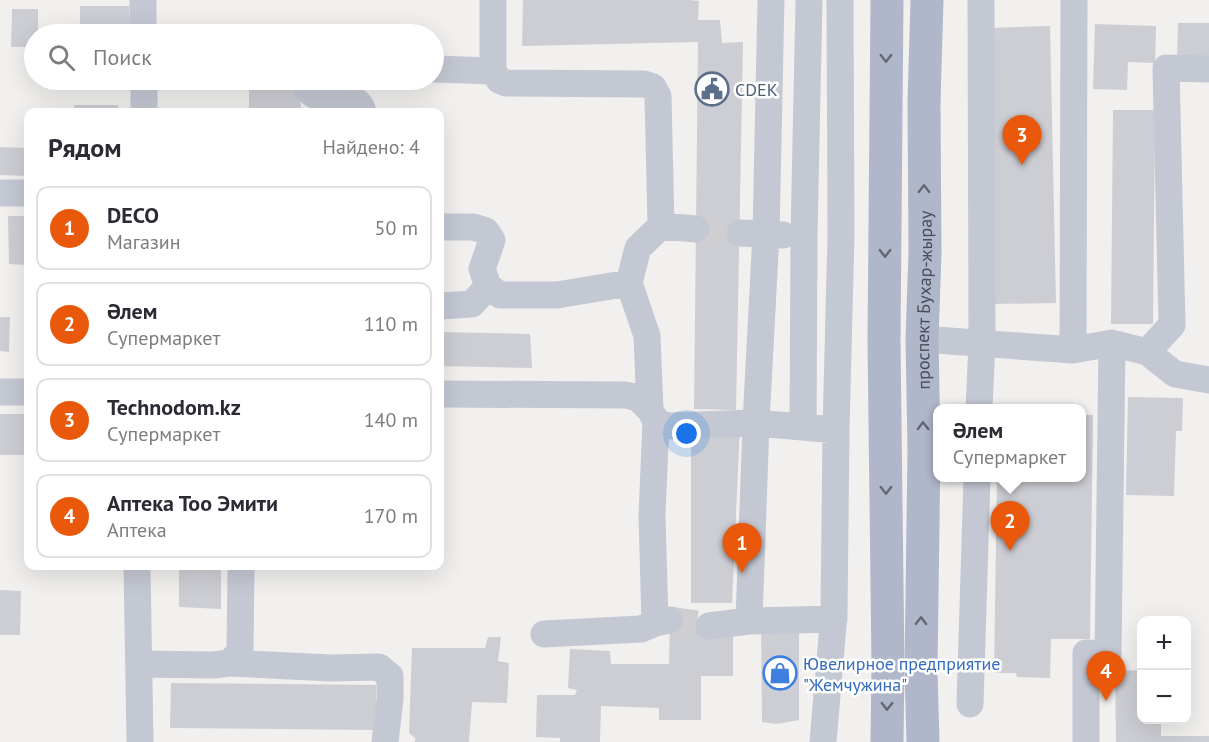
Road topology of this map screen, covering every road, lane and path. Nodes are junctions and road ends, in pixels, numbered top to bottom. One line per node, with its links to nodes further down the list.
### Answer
1 (143, 0): 10 (street)
2 (493, 0): 13 (street)
3 (771, 0): 23 (street)
4 (809, 0): 25 (street)
5 (840, 0): 24 (street)
6 (887, 0): 56 (main road, one-way to 56)
7 (927, 0): 29 (main road, проспект Бухар-жырау, one-way to 7)
8 (981, 0): 30 (street)
9 (1074, 0): 32 (street)
10 (143, 24)
11 (444, 69): 13 (street)
12 (1209, 69): 33 (street)
13 (493, 71): 20 (street)
14 (144, 90): 16 (street)
15 (308, 90): 17 (street)
16 (144, 108)
17 (363, 108)
18 (0, 193): 19 (street)
19 (24, 193)
20 (661, 226): 22 (street); 26 (street)
21 (444, 227): 27 (street)
22 (696, 229)
23 (753, 234): 25 (street); 40 (street)
24 (841, 235): 25 (street); 42 (street)
25 (804, 236): 41 (street)
26 (629, 283): 27 (street); 39 (street)
27 (488, 286): 28 (street)
28 (444, 306)
29 (922, 339): 30 (street); 57 (main road, проспект Бухар-жырау, one-way to 29)
30 (981, 343): 32 (street); 38 (street)
31 (1112, 343): 32 (street); 33 (street); 58 (street)
32 (1073, 350)
33 (1147, 352): 34 (street)
34 (1209, 380)
35 (0, 392): 36 (street)
36 (24, 392)
37 (444, 394): 39 (street)
38 (979, 404)
39 (653, 415): 40 (street); 49 (street)
40 (756, 423): 41 (street); 47 (street)
41 (803, 427): 42 (street)
42 (836, 430): 46 (street)
43 (977, 482): 52 (street)
44 (137, 570): 51 (street)
45 (241, 570): 50 (street)
46 (834, 619): 47 (street); 55 (street)
47 (749, 621): 48 (street)
48 (709, 626)
49 (544, 634)
50 (229, 663): 51 (street); 54 (street)
51 (139, 664): 53 (street)
52 (970, 704)
53 (140, 742)
54 (386, 742)
55 (823, 742)
56 (887, 742)
57 (923, 742)
58 (1086, 742)

